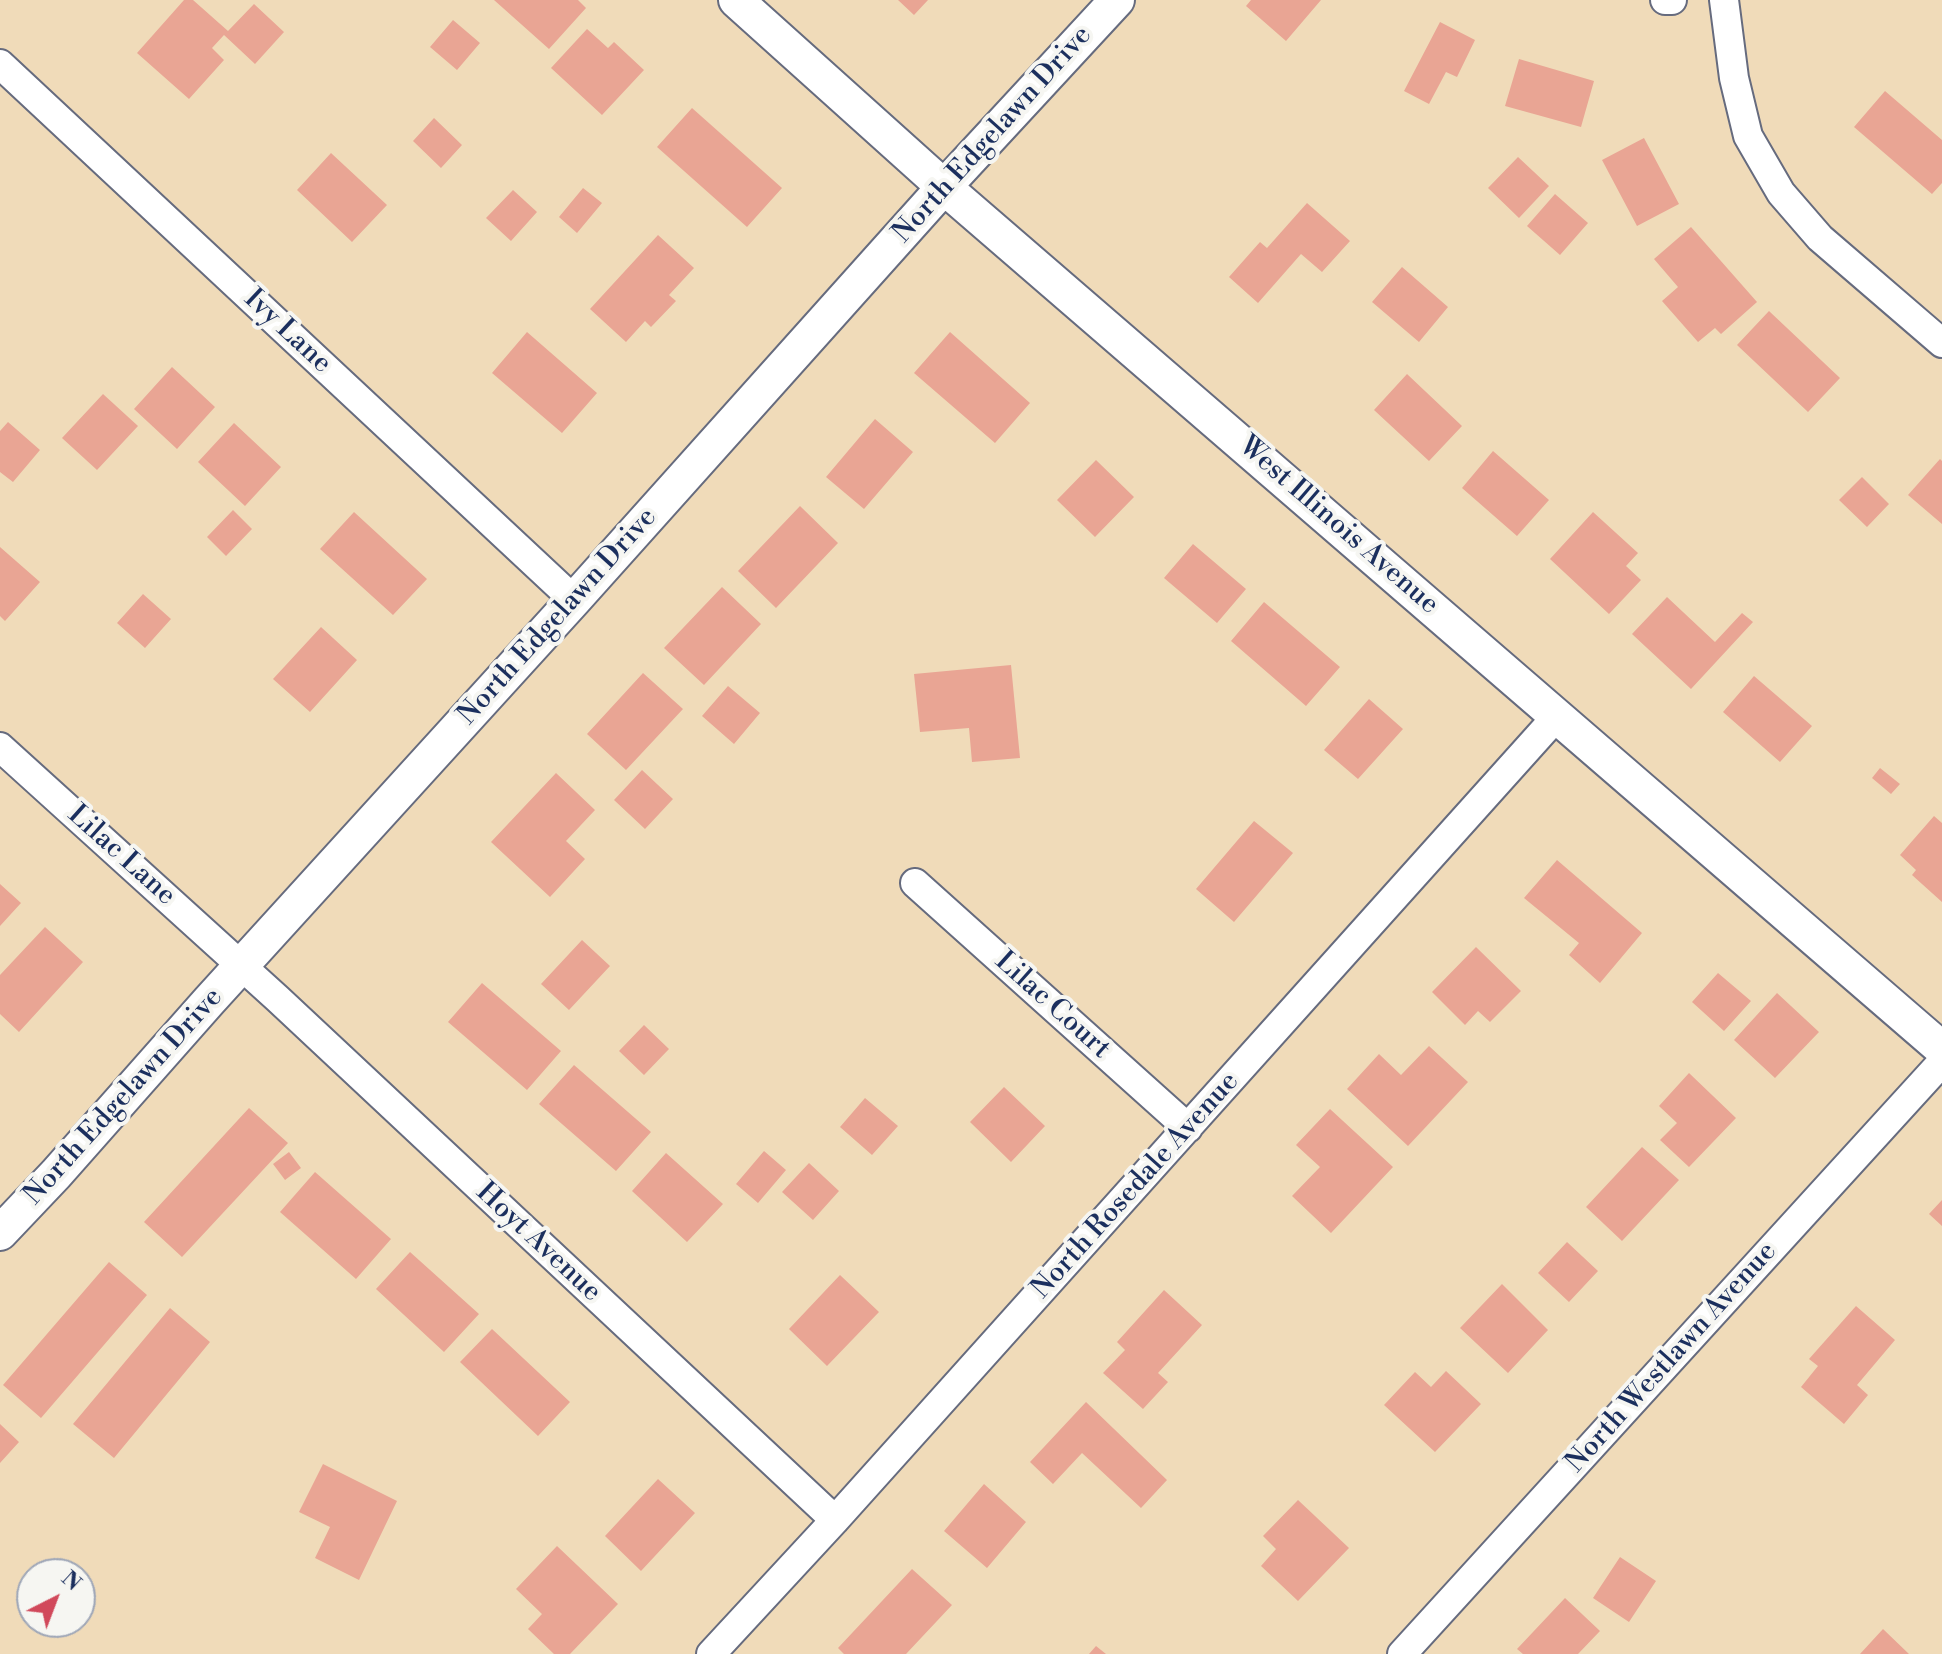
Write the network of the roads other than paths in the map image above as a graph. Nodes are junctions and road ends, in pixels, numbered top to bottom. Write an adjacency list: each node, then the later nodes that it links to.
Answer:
1 (736, 0): 7 (street, West Illinois Avenue)
2 (1117, 0): 7 (street, North Edgelawn Drive)
3 (1665, 0): 4 (street)
4 (1672, 0)
5 (1724, 0): 8 (street)
6 (0, 64): 9 (street, Ivy Lane)
7 (944, 187): 9 (street, North Edgelawn Drive); 10 (street, West Illinois Avenue)
8 (1942, 343)
9 (574, 600): 13 (street, North Edgelawn Drive)
10 (1557, 716): 14 (street, West Illinois Avenue); 16 (street, North Rosedale Avenue)
11 (0, 747): 13 (street, Lilac Lane)
12 (915, 883): 16 (street, Lilac Court)
13 (242, 965): 17 (street, North Edgelawn Drive); 18 (street, Hoyt Avenue)
14 (1942, 1049)
15 (1942, 1062): 20 (street, North Westlawn Avenue)
16 (1188, 1128): 18 (street, North Rosedale Avenue)
17 (0, 1233)
18 (835, 1520): 19 (street, North Rosedale Avenue)
19 (711, 1654)
20 (1402, 1654)

